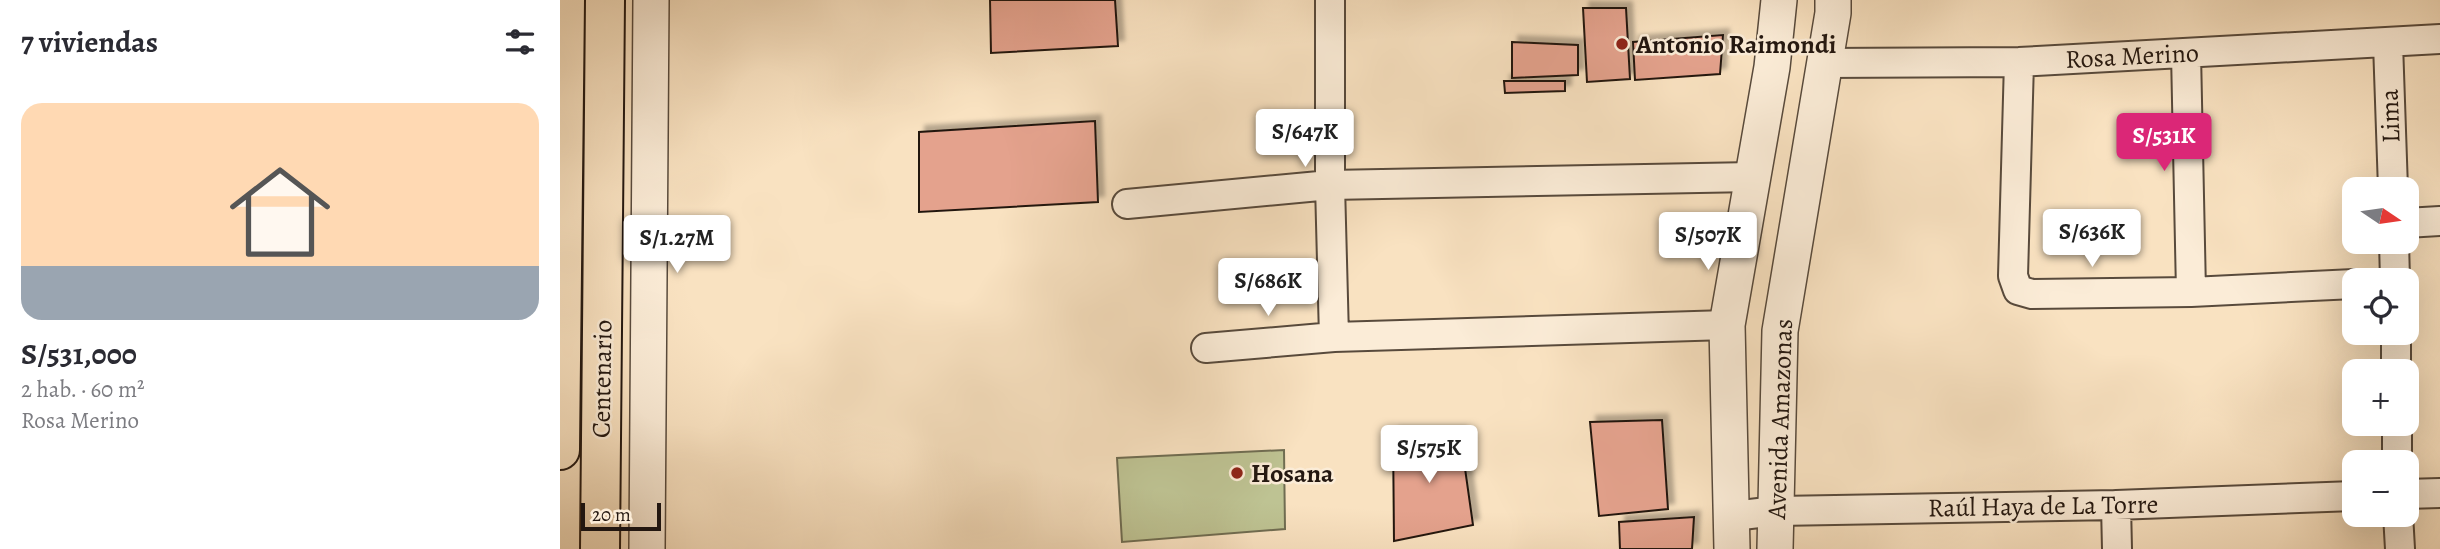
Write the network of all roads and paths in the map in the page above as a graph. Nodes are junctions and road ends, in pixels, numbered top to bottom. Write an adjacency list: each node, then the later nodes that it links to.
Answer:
1 (565, 0): 18 (highway, Centenario)
2 (605, 0): 32 (highway, Centenario)
3 (652, 0): 33 (street)
4 (1330, 0): 14 (street)
5 (1779, 0): 12 (street, Avenida Amazonas)
6 (1833, 0): 11 (street, Avenida Amazonas)
7 (2440, 39): 8 (street, Rosa Merino)
8 (2388, 43): 9 (street, Rosa Merino); 13 (street, Lima)
9 (2186, 53): 10 (street, Rosa Merino); 20 (street)
10 (2019, 62): 11 (street, Rosa Merino); 20 (street)
11 (1824, 63): 29 (street, Avenida Amazonas)
12 (1753, 177): 14 (street); 21 (street, Avenida Amazonas)
13 (2393, 177)
14 (1330, 185): 15 (street); 22 (street)
15 (1127, 204)
16 (2440, 220): 17 (street)
17 (2419, 222)
18 (561, 240): 24 (highway, Centenario)
19 (2342, 285): 20 (street)
20 (2190, 292)
21 (1727, 325): 22 (street); 31 (street, Avenida Amazonas)
22 (1334, 337): 23 (street)
23 (1206, 348)
24 (560, 450)
25 (2440, 493): 26 (street)
26 (2419, 494)
27 (2342, 496): 28 (street, Raúl Haya de La Torre)
28 (2116, 505): 29 (street, Raúl Haya de La Torre); 35 (street)
29 (1776, 511): 31 (street, Raúl Haya de La Torre); 34 (street, Avenida Amazonas)
30 (2399, 527): 36 (street)
31 (1733, 533)
32 (600, 549)
33 (646, 549)
34 (1775, 549)
35 (2118, 549)
36 (2400, 549)

